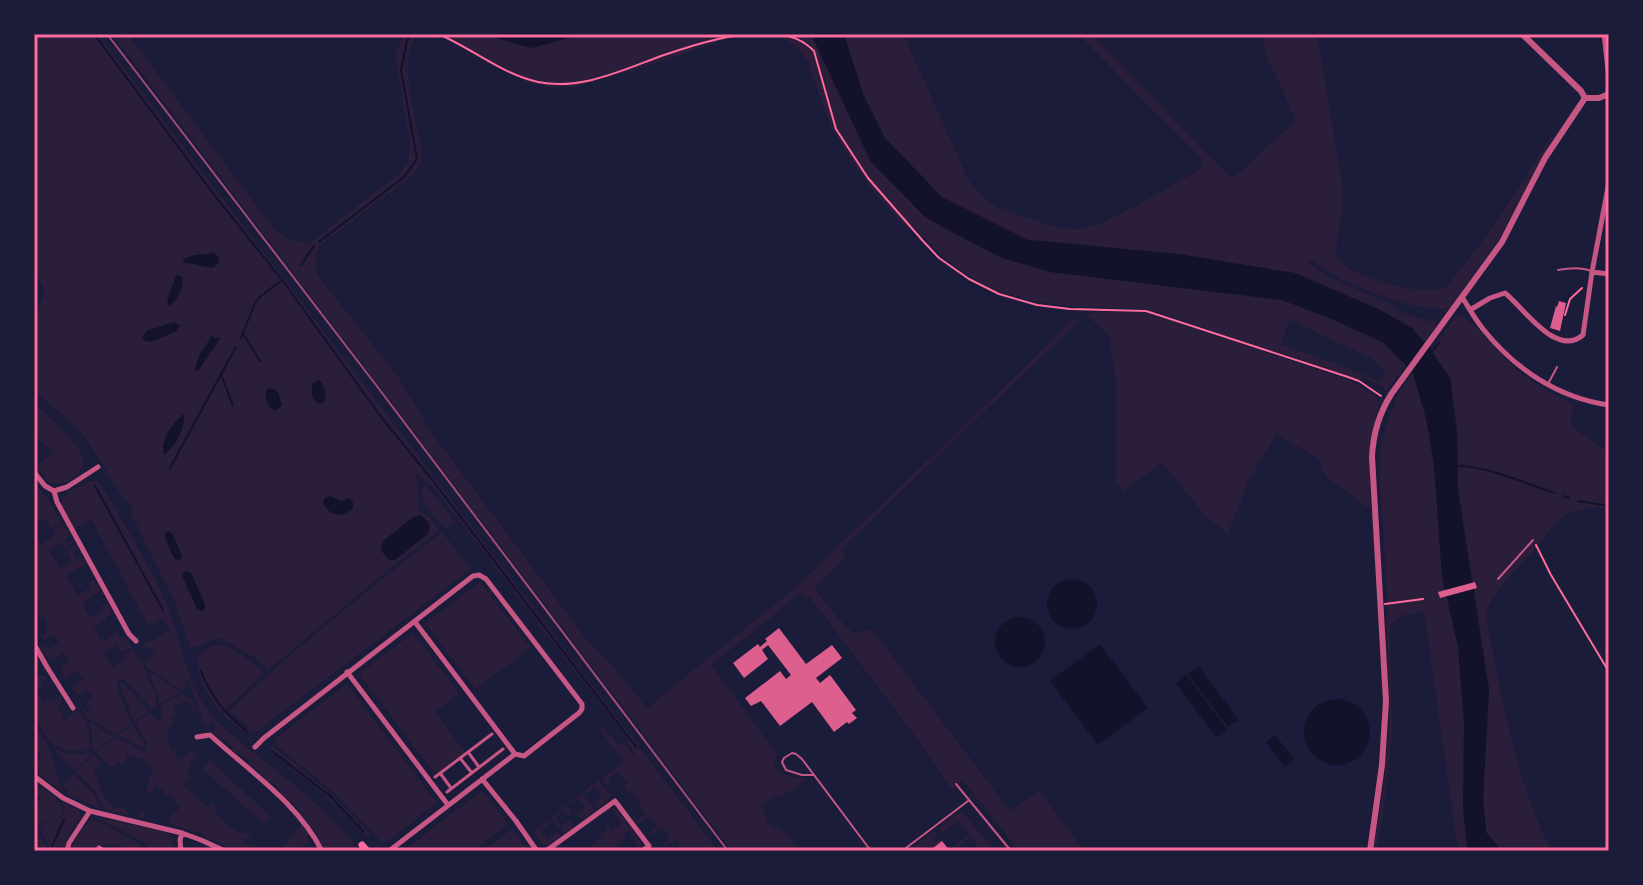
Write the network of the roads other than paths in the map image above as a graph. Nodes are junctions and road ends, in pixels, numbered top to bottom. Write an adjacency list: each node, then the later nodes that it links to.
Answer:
1 (1522, 34): 5 (street)
2 (1604, 34): 3 (street)
3 (1609, 79)
4 (1609, 94): 5 (street)
5 (1585, 98): 10 (street)
6 (1609, 182): 8 (street)
7 (1558, 270): 8 (lane)
8 (1592, 272): 9 (street); 11 (street)
9 (1609, 274)
10 (1462, 297): 11 (street); 57 (street)
11 (1470, 310): 13 (street)
12 (1557, 367): 13 (lane)
13 (1548, 385): 14 (street)
14 (1609, 405)
15 (98, 467): 17 (street)
16 (34, 472): 17 (street)
17 (54, 491): 21 (street)
18 (1533, 540): 19 (lane)
19 (1498, 579)
20 (415, 622): 23 (street); 30 (street); 30 (street)
21 (136, 641)
22 (34, 644): 24 (street)
23 (347, 672): 27 (street); 43 (street)
24 (73, 708)
25 (492, 734): 29 (street)
26 (197, 737): 49 (street)
27 (255, 747)
28 (503, 749): 32 (street)
29 (468, 752): 31 (street); 32 (street)
30 (515, 754): 38 (street)
31 (460, 758): 33 (street); 34 (street)
32 (479, 767): 34 (street)
33 (440, 773): 37 (street); 40 (street)
34 (471, 775): 40 (street)
35 (813, 775): 35 (lane); 54 (lane)
36 (34, 776): 44 (street)
37 (435, 777)
38 (482, 779): 43 (street); 51 (street)
39 (956, 784): 42 (lane)
40 (451, 788): 41 (street)
41 (447, 792)
42 (969, 800): 55 (lane); 56 (lane)
43 (448, 805): 50 (street)
44 (90, 811): 45 (street); 46 (street)
45 (182, 833): 47 (street); 48 (street)
46 (67, 851)
47 (181, 851)
48 (225, 851)
49 (322, 851)
50 (389, 851)
51 (537, 851)
52 (546, 851): 53 (street)
53 (642, 851)
54 (871, 851)
55 (902, 851)
56 (1011, 851)
57 (1370, 851)

